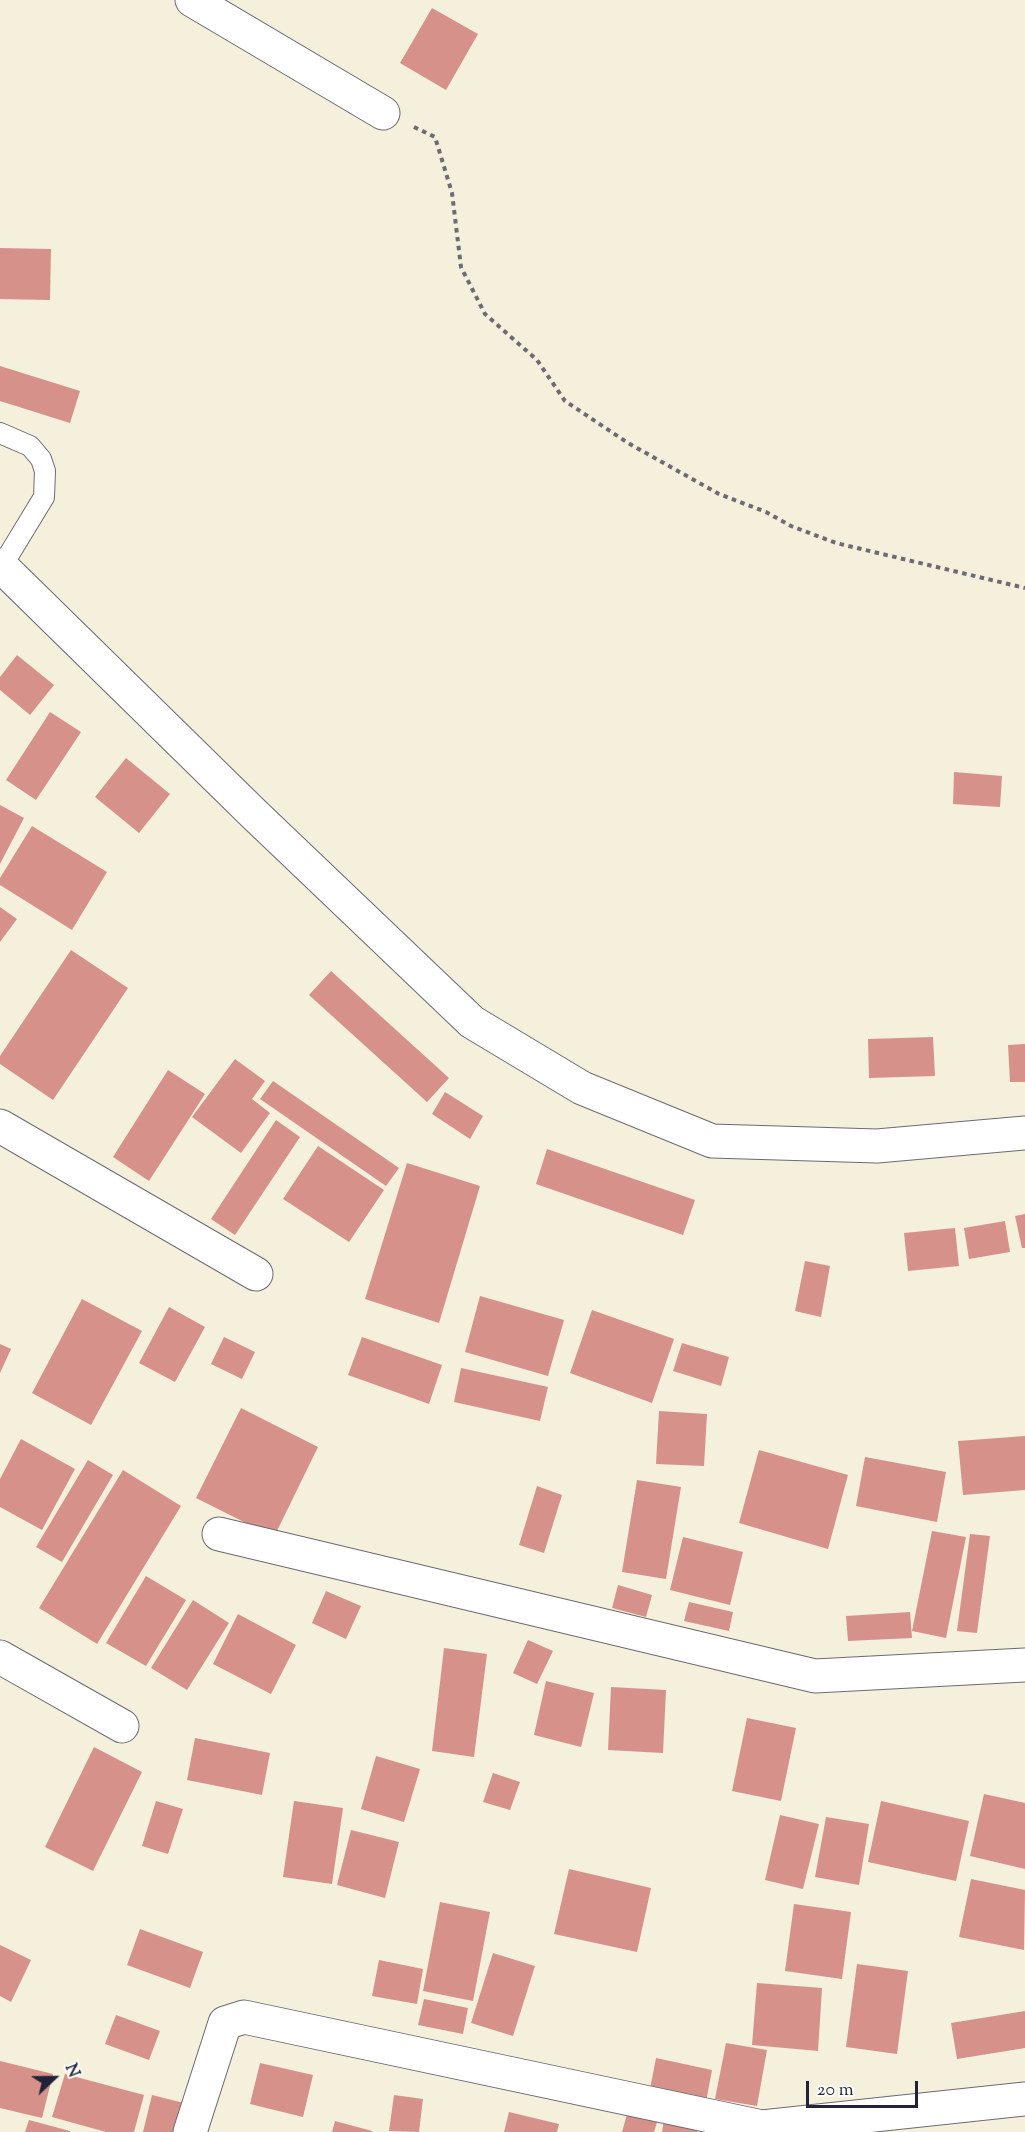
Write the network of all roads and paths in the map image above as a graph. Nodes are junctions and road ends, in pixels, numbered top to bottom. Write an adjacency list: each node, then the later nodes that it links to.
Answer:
1 (192, 0): 2 (street)
2 (383, 113): 5 (path)
3 (0, 433): 4 (lane)
4 (1, 565): 7 (street)
5 (1025, 588)
6 (0, 1126): 8 (street)
7 (1025, 1133)
8 (256, 1274)
9 (219, 1533): 11 (street)
10 (0, 1657): 12 (street)
11 (1025, 1665)
12 (122, 1726)
13 (1025, 2099): 14 (street)
14 (190, 2132)

